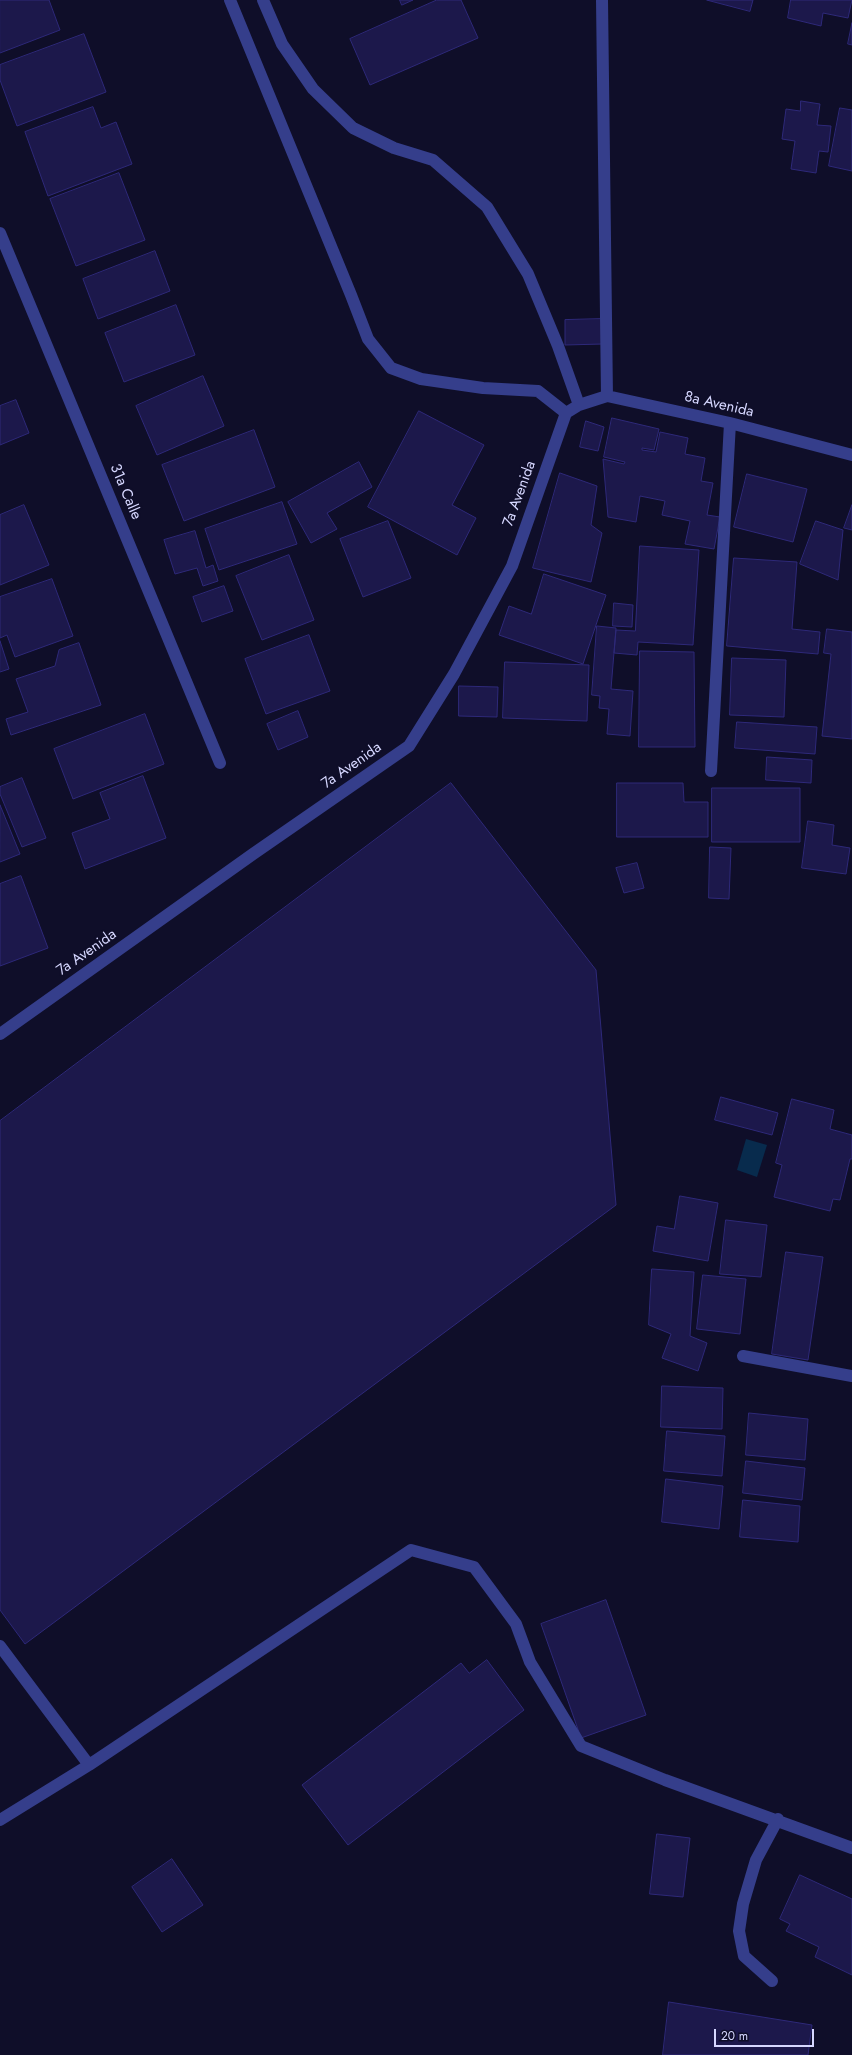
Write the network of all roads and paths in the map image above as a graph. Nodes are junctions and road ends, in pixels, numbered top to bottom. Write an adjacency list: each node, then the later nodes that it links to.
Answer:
1 (230, 0): 7 (street)
2 (263, 0): 6 (street)
3 (602, 0): 5 (street)
4 (0, 234): 10 (street, 31a Calle)
5 (607, 396): 6 (street); 8 (street, 8a Avenida)
6 (579, 405): 7 (street)
7 (566, 413): 12 (street, 7a Avenida)
8 (730, 423): 9 (street, 8a Avenida); 11 (street)
9 (852, 455)
10 (220, 763)
11 (711, 771)
12 (0, 1034)
13 (742, 1356): 14 (street)
14 (852, 1376)
15 (0, 1646): 16 (street)
16 (88, 1765): 17 (street); 18 (street)
17 (778, 1819): 19 (street); 20 (street)
18 (0, 1820)
19 (852, 1848)
20 (772, 1981)

